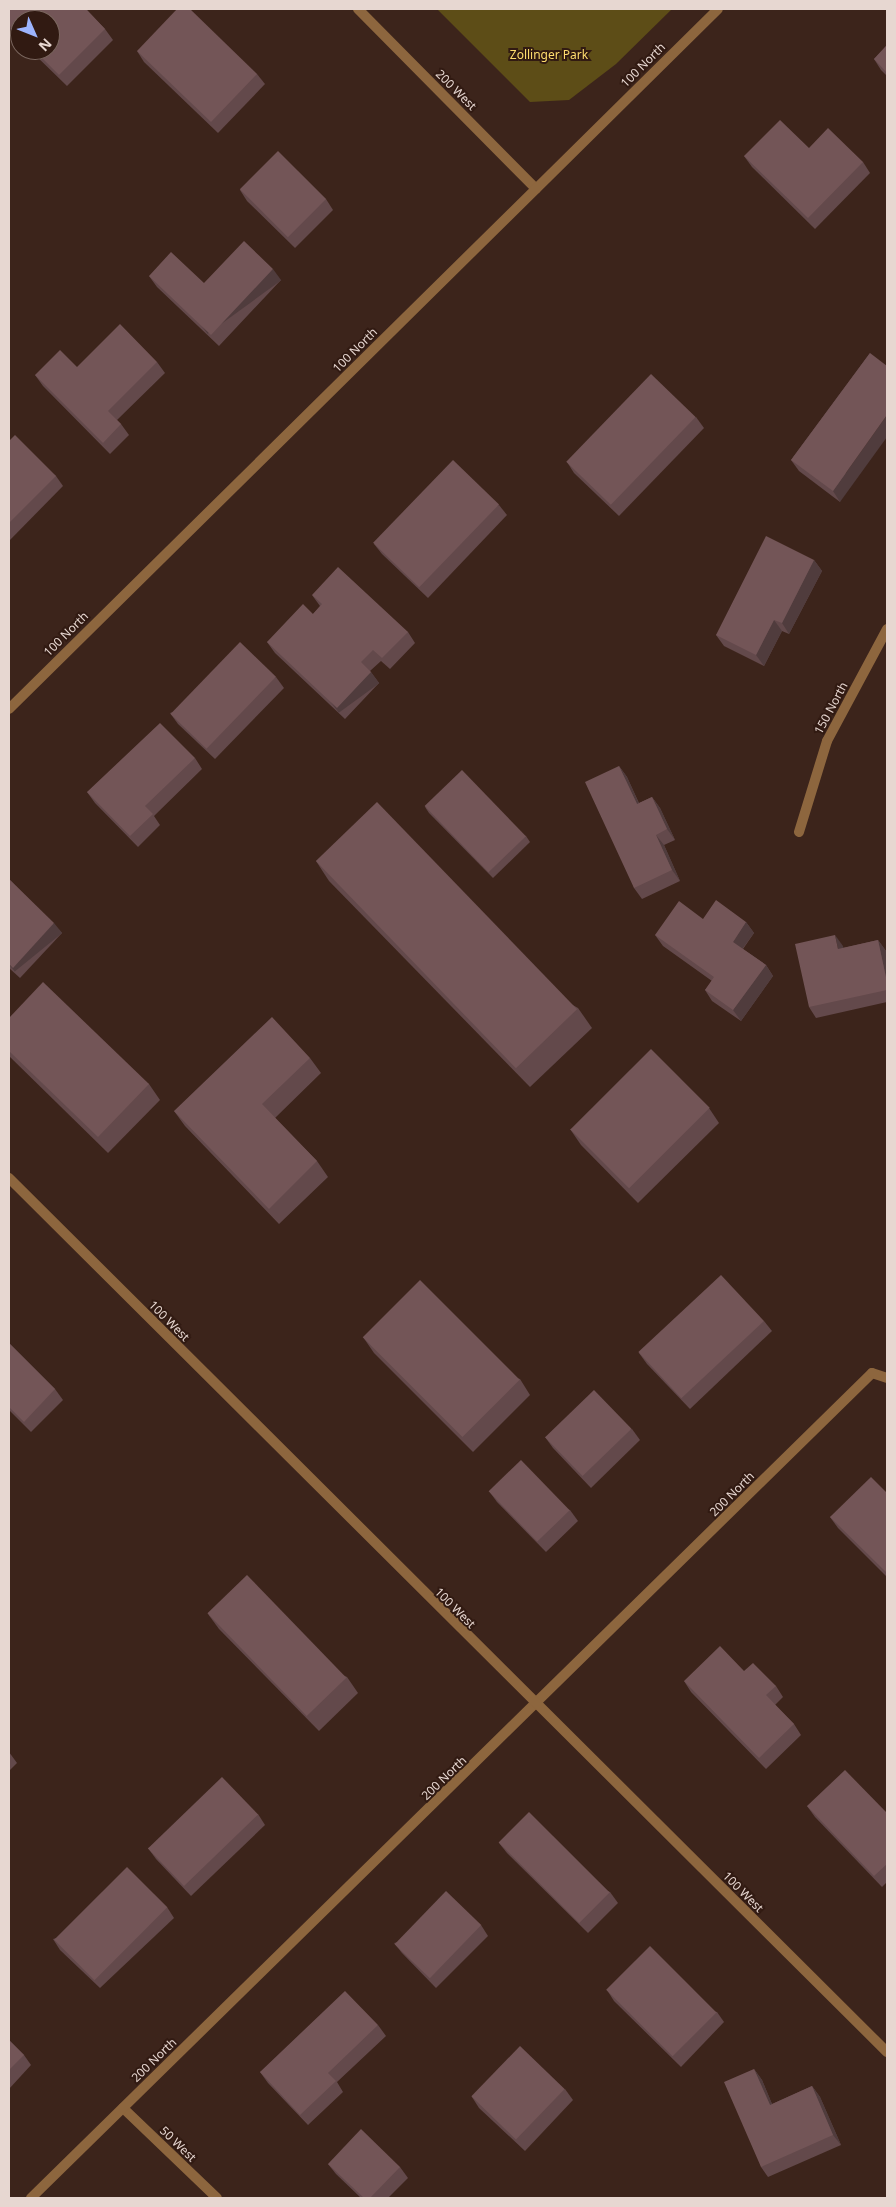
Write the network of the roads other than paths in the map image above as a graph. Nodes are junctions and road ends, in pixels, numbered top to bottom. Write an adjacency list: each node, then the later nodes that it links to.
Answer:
1 (358, 9): 3 (street, 200 West)
2 (718, 9): 3 (street, 100 North)
3 (536, 188): 5 (street, 100 North)
4 (887, 629): 6 (street, 150 North)
5 (9, 708)
6 (799, 832)
7 (9, 1178): 9 (street, 100 West)
8 (887, 1378): 9 (street, 200 North)
9 (536, 1706): 10 (street, 100 West); 11 (street, 200 North)
10 (887, 2052)
11 (123, 2108): 12 (street, 200 North); 13 (street, 50 West)
12 (31, 2198)
13 (217, 2198)

